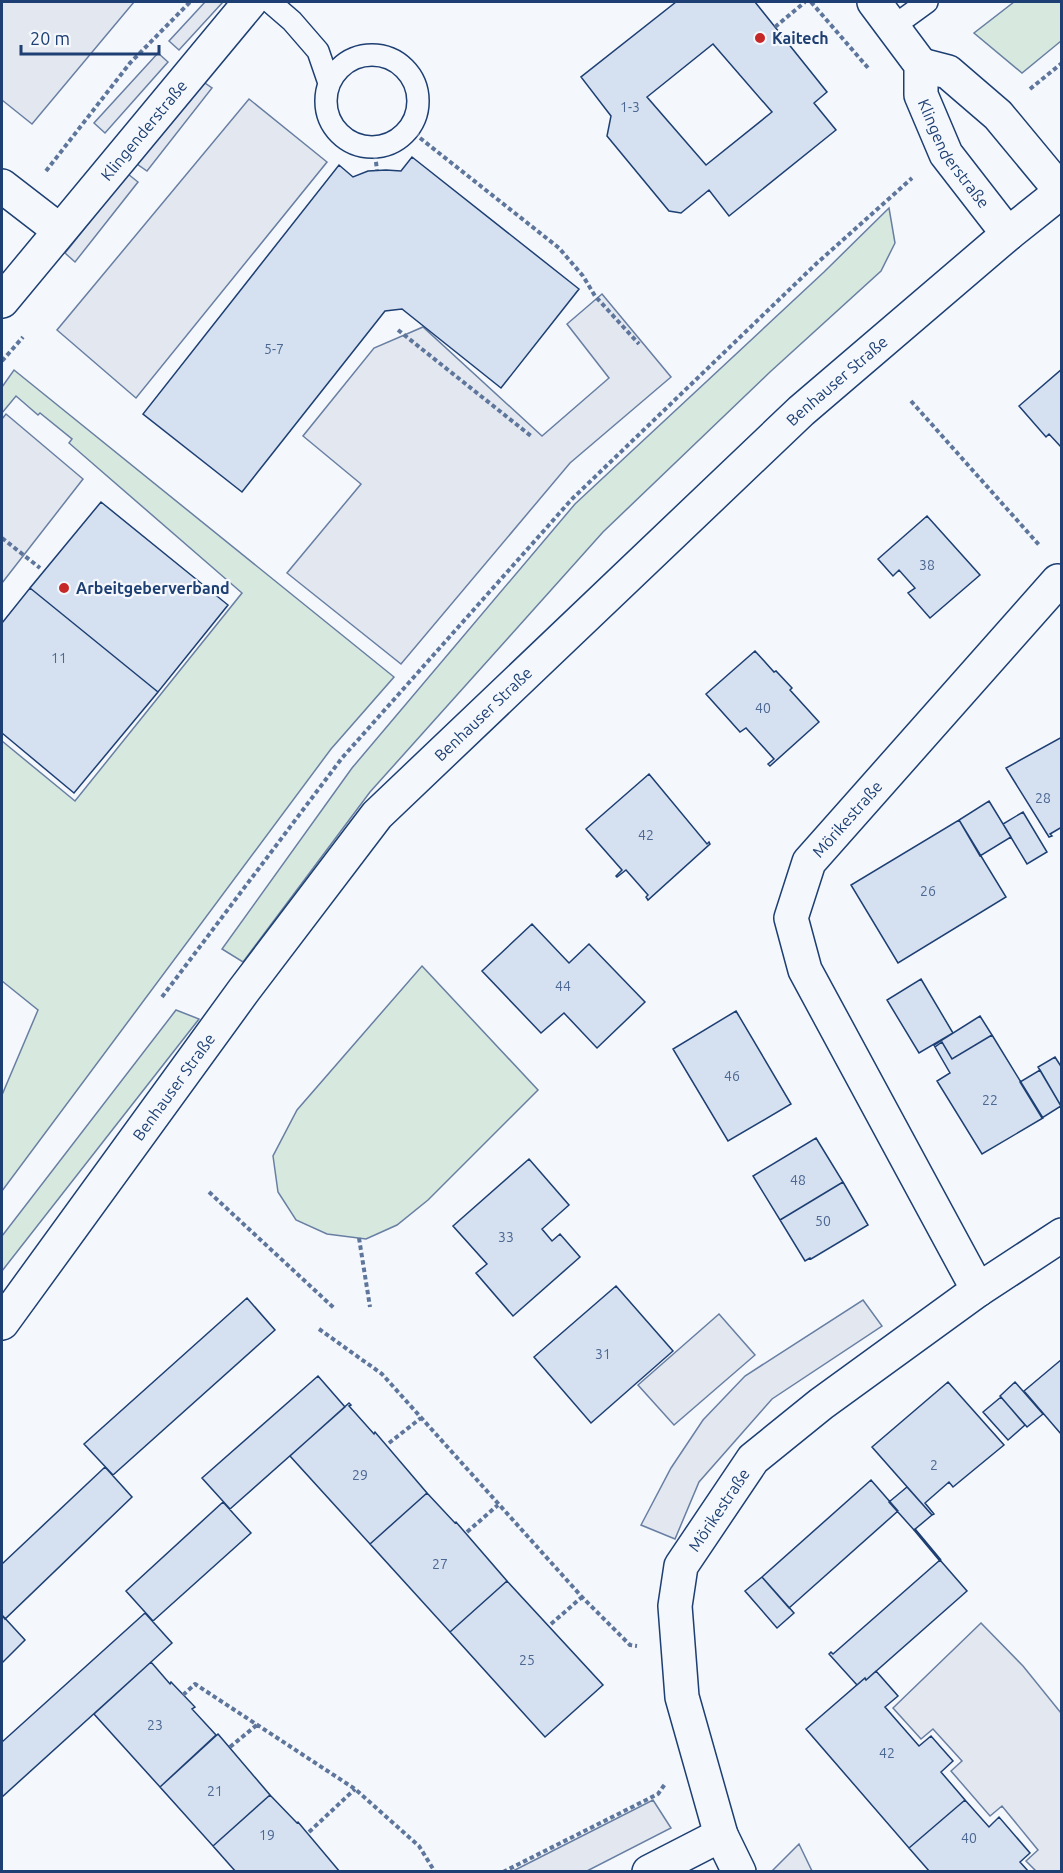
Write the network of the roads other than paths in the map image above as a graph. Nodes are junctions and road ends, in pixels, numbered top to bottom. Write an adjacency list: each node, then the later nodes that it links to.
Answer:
1 (250, 2): 9 (street, Klingenderstraße)
2 (270, 2): 6 (lane)
3 (927, 2): 4 (lane)
4 (884, 14): 5 (street)
5 (921, 65): 7 (street, Klingenderstraße); 10 (street, Klingenderstraße)
6 (329, 83): 6 (lane)
7 (1061, 191): 10 (street, Benhauser Straße)
8 (12, 194): 9 (street)
9 (58, 230): 11 (street, Klingenderstraße)
10 (1008, 234): 15 (street, Benhauser Straße)
11 (2, 301)
12 (1058, 581): 14 (street, Mörikestraße)
13 (1062, 1235): 14 (street, Mörikestraße)
14 (978, 1290): 16 (street, Mörikestraße)
15 (2, 1323)
16 (722, 1835): 17 (street); 18 (street, Mörikestraße)
17 (649, 1872)
18 (739, 1872)

